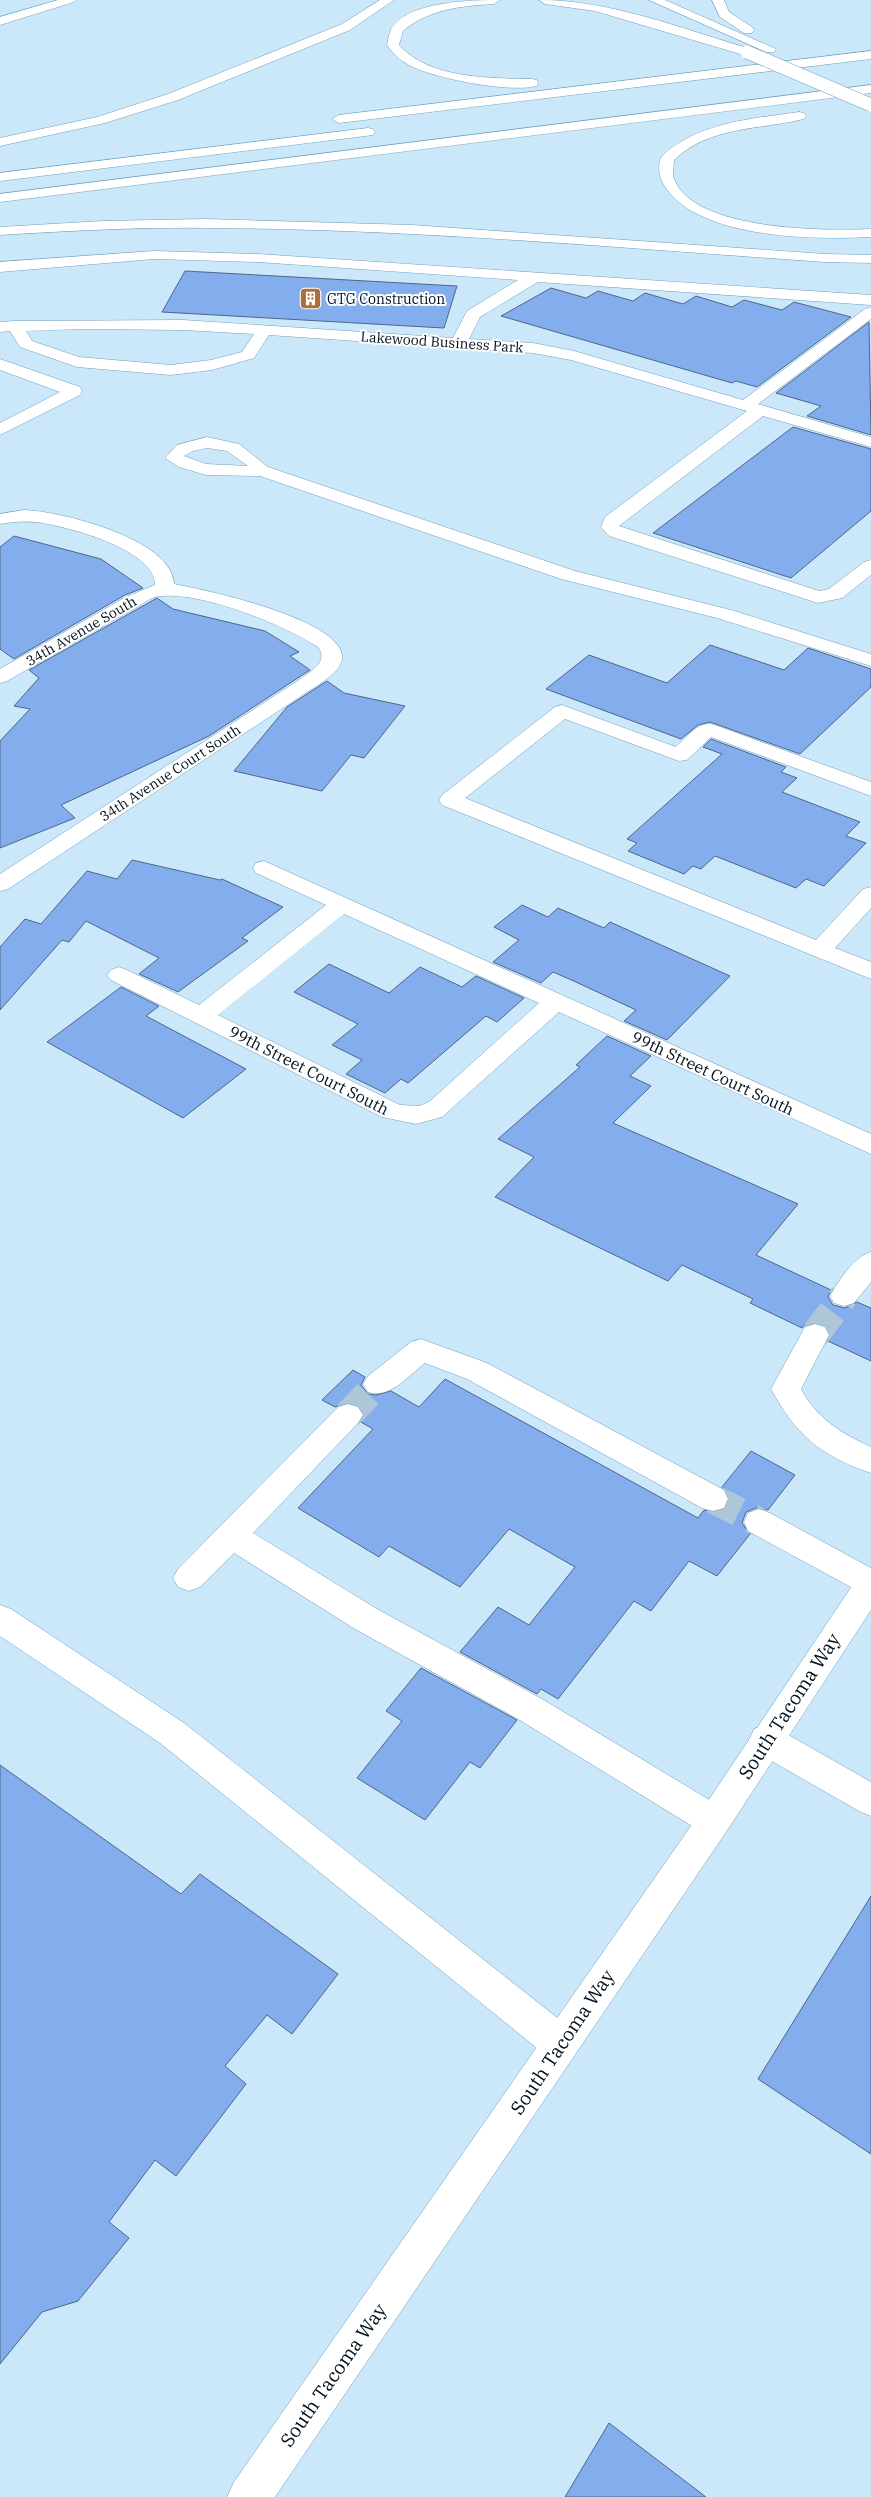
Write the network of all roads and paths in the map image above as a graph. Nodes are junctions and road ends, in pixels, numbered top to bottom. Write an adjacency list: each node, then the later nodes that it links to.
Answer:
1 (70, 0): 7 (main road)
2 (388, 0): 20 (main road)
3 (494, 0): 11 (main road)
4 (545, 0): 9 (main road)
5 (718, 0): 8 (main road)
6 (651, 4): 8 (main road); 9 (main road)
7 (0, 21)
8 (770, 49): 14 (main road)
9 (747, 52): 15 (main road, bridge)
10 (871, 54): 11 (main road)
11 (704, 75): 18 (main road)
12 (832, 75): 13 (main road)
13 (783, 81)
14 (871, 90): 22 (main road)
15 (871, 106): 16 (main road)
16 (851, 109)
17 (812, 114): 25 (main road)
18 (330, 120)
19 (386, 130): 21 (main road)
20 (0, 142)
21 (0, 177)
22 (0, 198)
23 (0, 231): 24 (main road)
24 (449, 233): 26 (main road); 28 (main road)
25 (871, 233)
26 (871, 259)
27 (0, 267): 29 (main road)
28 (811, 272)
29 (534, 277): 30 (main road); 34 (main road)
30 (871, 300)
31 (871, 312): 36 (main road)
32 (7, 327): 33 (main road, Lakewood Business Park); 33 (main road)
33 (266, 330): 34 (main road, Lakewood Business Park)
34 (459, 342): 36 (main road, Lakewood Business Park)
35 (0, 364): 37 (main road)
36 (752, 408): 38 (main road, Lakewood Business Park); 41 (main road)
37 (0, 430)
38 (871, 442)
39 (262, 471): 43 (main road)
40 (4, 518): 42 (main road)
41 (871, 566)
42 (164, 590): 44 (main road, 34th Avenue South); 47 (main road, 34th Avenue Court South)
43 (871, 660)
44 (0, 677)
45 (871, 789): 50 (main road)
46 (264, 868): 49 (main road, 99th Street Court South)
47 (0, 884)
48 (871, 894): 50 (main road)
49 (342, 904): 53 (main road, 99th Street Court South); 54 (main road)
50 (820, 950): 51 (main road)
51 (871, 971)
52 (119, 974): 54 (main road, 99th Street Court South)
53 (556, 1001): 54 (main road, 99th Street Court South); 55 (main road, 99th Street Court South)
54 (202, 1016)
55 (871, 1146)
56 (871, 1262): 57 (main road)
57 (844, 1296)
58 (815, 1335): 61 (main road)
59 (378, 1384): 62 (main road)
60 (348, 1415): 64 (main road)
61 (871, 1460)
62 (713, 1498)
63 (759, 1522): 66 (main road)
64 (231, 1535): 65 (main road); 70 (main road)
65 (189, 1578)
66 (871, 1583): 68 (main road, South Tacoma Way)
67 (0, 1619): 71 (main road)
68 (766, 1740): 69 (main road); 70 (main road, South Tacoma Way)
69 (871, 1800)
70 (714, 1821): 71 (main road, South Tacoma Way)
71 (560, 2044): 72 (main road, South Tacoma Way)
72 (249, 2497)

